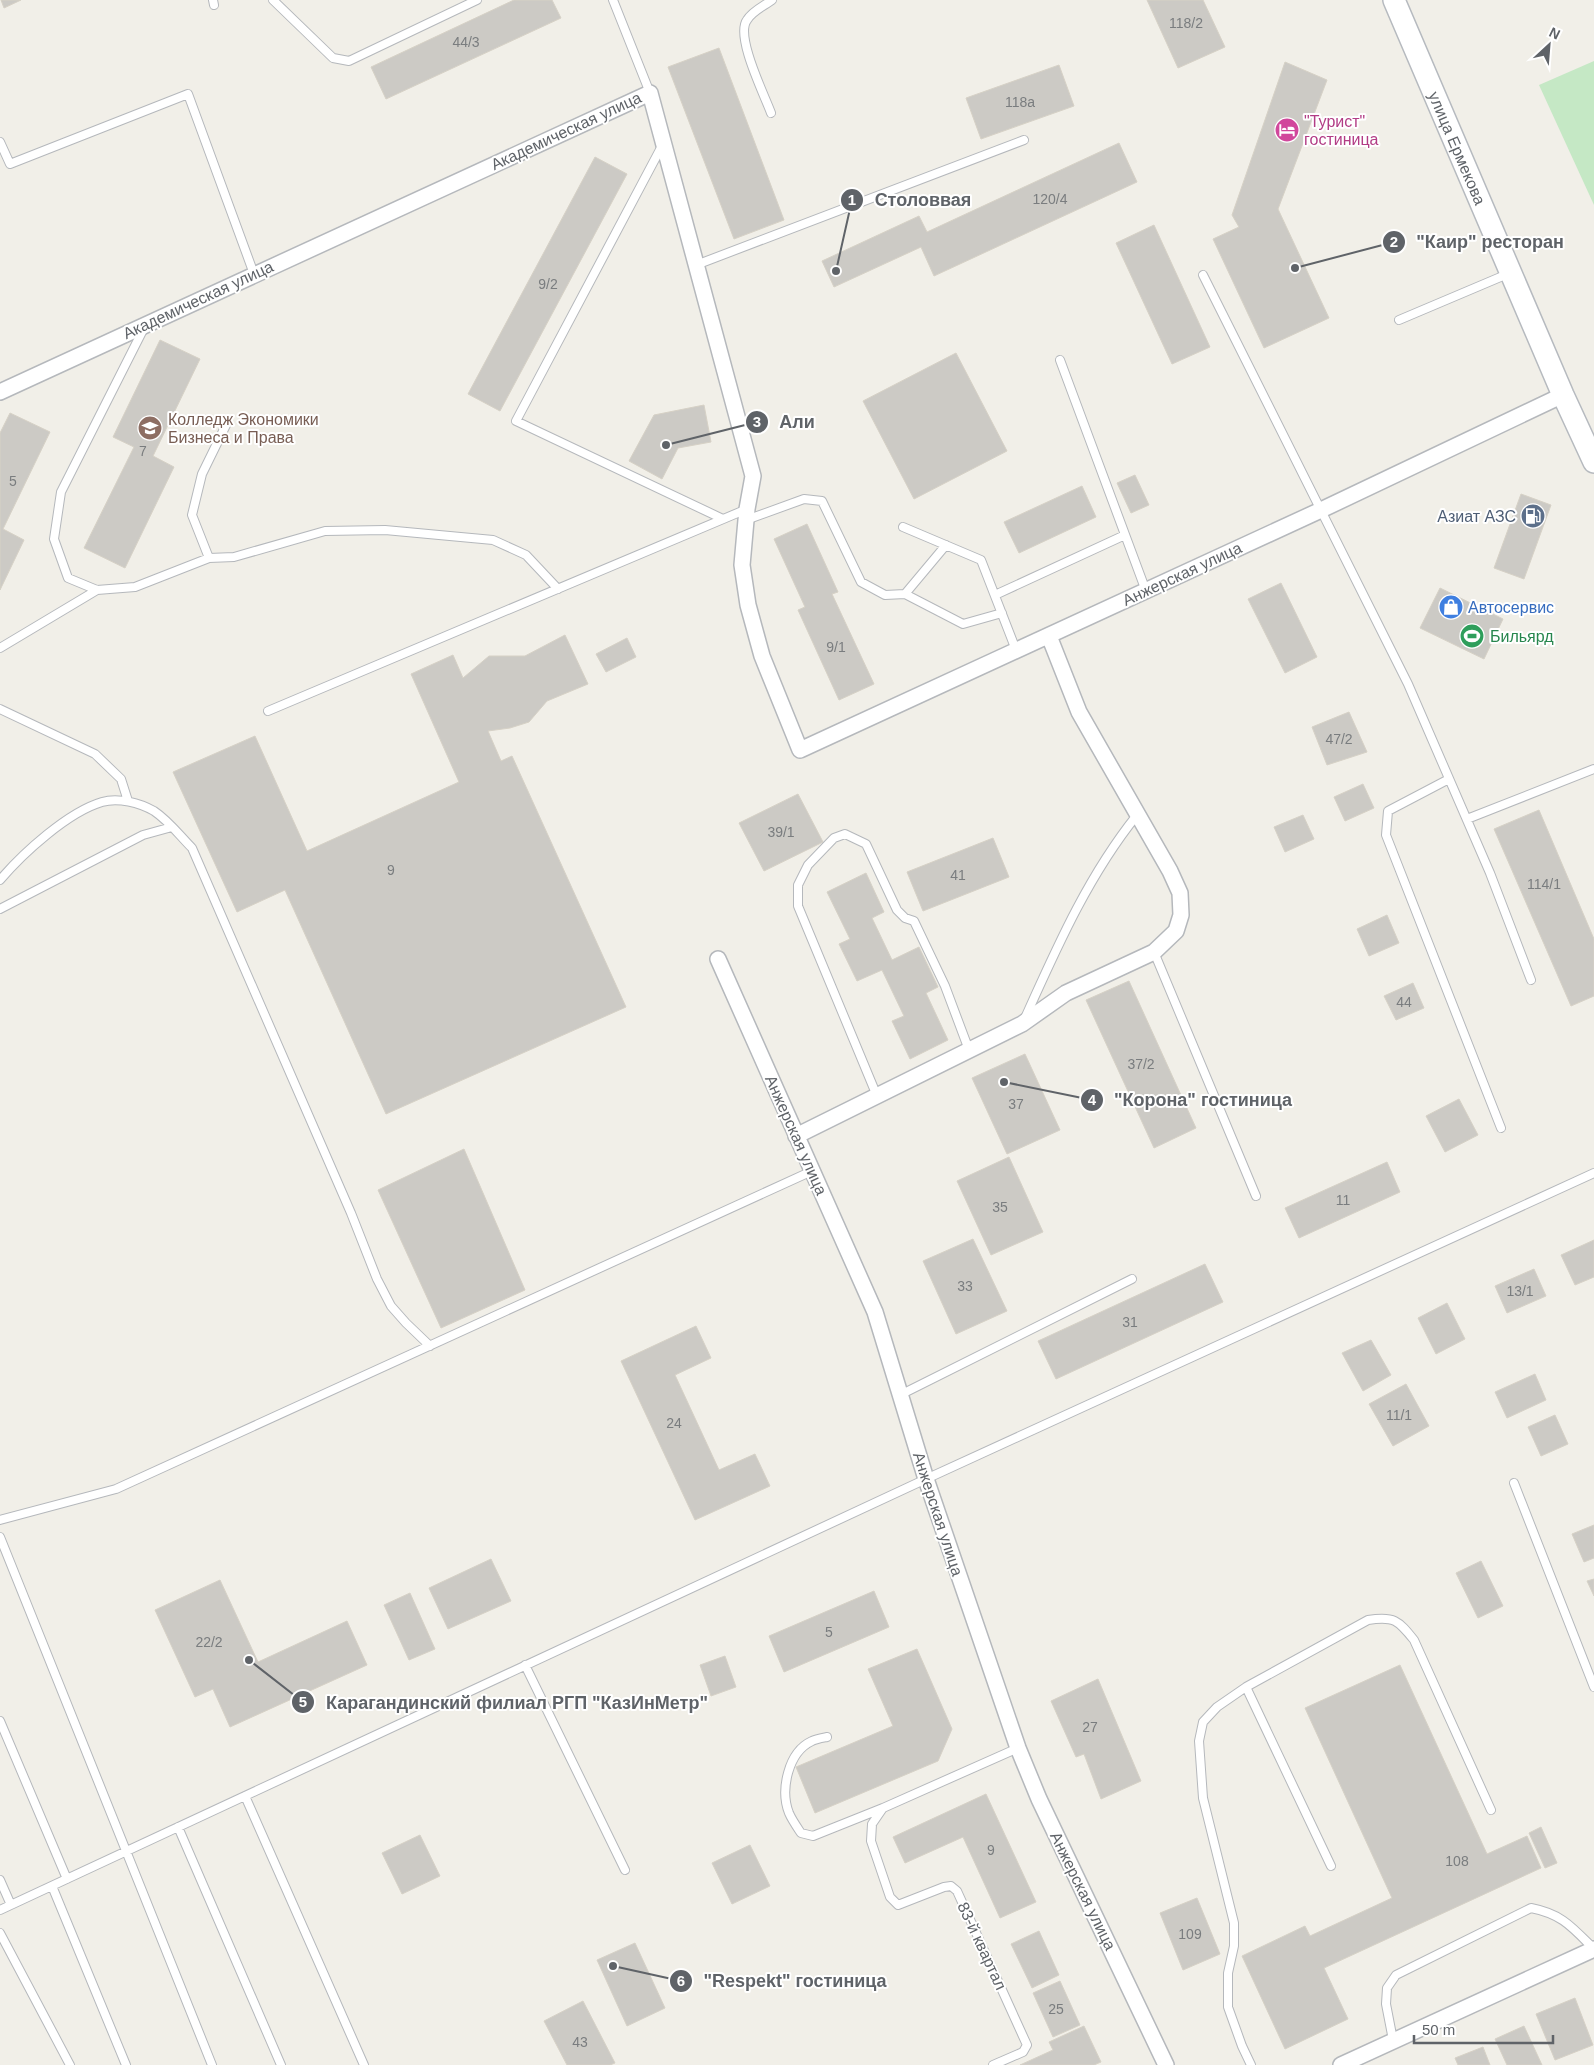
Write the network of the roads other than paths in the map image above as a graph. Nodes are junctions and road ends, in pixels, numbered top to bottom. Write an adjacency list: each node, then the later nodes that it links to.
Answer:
1 (273, 0): 2 (lane)
2 (476, 0)
3 (613, 0): 6 (lane)
4 (772, 0): 7 (lane)
5 (1394, 0): 12 (main road, улица Ермекова)
6 (650, 93): 10 (street, Академическая улица); 13 (street, Академическая улица)
7 (771, 113)
8 (1024, 140): 11 (lane)
9 (0, 142): 13 (lane)
10 (664, 143): 11 (street, Академическая улица); 24 (lane)
11 (696, 265): 23 (street, Академическая улица)
12 (1511, 273): 15 (lane); 19 (main road, улица Ермекова)
13 (254, 274): 16 (street, Академическая улица)
14 (1203, 274): 22 (lane)
15 (1399, 320)
16 (147, 323): 18 (street, Академическая улица); 30 (lane)
17 (1060, 360): 26 (lane)
18 (0, 392)
19 (1563, 396): 21 (main road, улица Ермекова); 22 (street, Анжерская улица)
20 (227, 423): 28 (lane)
21 (1594, 462)
22 (1321, 510): 31 (street, Анжерская улица); 42 (lane)
23 (747, 515): 24 (lane); 32 (lane); 40 (street, Академическая улица)
24 (723, 519): 29 (lane)
25 (903, 527): 27 (lane)
26 (1125, 534): 31 (lane); 33 (lane)
27 (946, 545): 32 (lane); 33 (lane)
28 (208, 558): 29 (lane); 30 (lane)
29 (558, 589): 39 (lane)
30 (97, 590): 36 (lane)
31 (1146, 591): 35 (street, Анжерская улица)
32 (905, 594): 34 (lane)
33 (995, 595): 34 (lane)
34 (1002, 613): 37 (lane)
35 (1049, 636): 37 (street, Анжерская улица); 44 (street)
36 (0, 648)
37 (1016, 650): 40 (street, Анжерская улица)
38 (0, 709): 43 (lane)
39 (268, 710)
40 (800, 750)
41 (1594, 769): 45 (lane)
42 (1449, 779): 45 (lane); 55 (lane)
43 (128, 801): 46 (lane); 47 (lane)
44 (1137, 815): 49 (street); 52 (lane)
45 (1467, 819): 51 (lane)
46 (172, 827): 48 (lane); 61 (lane)
47 (0, 880)
48 (0, 908)
49 (1154, 952): 52 (street); 59 (lane)
50 (718, 959): 56 (street, Анжерская улица)
51 (1531, 980)
52 (1022, 1024): 53 (street)
53 (969, 1050): 54 (street); 54 (lane)
54 (877, 1096): 56 (street)
55 (1501, 1128)
56 (796, 1136): 57 (street, Анжерская улица)
57 (812, 1171): 61 (lane); 62 (street, Анжерская улица)
58 (1594, 1173): 63 (lane)
59 (1256, 1196)
60 (1132, 1279): 62 (lane)
61 (430, 1346): 65 (lane)
62 (900, 1395): 63 (street, Анжерская улица)
63 (926, 1479): 67 (lane); 72 (street, Анжерская улица)
64 (1514, 1483): 69 (lane)
65 (0, 1520)
66 (0, 1537): 77 (lane)
67 (525, 1665): 73 (lane); 79 (lane)
68 (1246, 1687): 75 (lane); 78 (lane); 97 (lane)
69 (1594, 1687)
70 (0, 1721): 80 (lane)
71 (827, 1737): 74 (lane)
72 (1018, 1748): 74 (lane); 96 (street, Анжерская улица)
73 (245, 1796): 76 (lane); 94 (lane)
74 (883, 1808): 89 (lane, 83-й квартал)
75 (1491, 1810)
76 (178, 1827): 77 (lane); 93 (lane)
77 (126, 1851): 80 (lane); 92 (lane)
78 (1331, 1866)
79 (625, 1870)
80 (67, 1879): 82 (lane)
81 (0, 1880): 83 (lane)
82 (52, 1886): 83 (lane); 91 (lane)
83 (10, 1905): 84 (lane)
84 (0, 1910)
85 (0, 1933): 90 (lane)
86 (1594, 1949): 87 (street); 87 (lane)
87 (1393, 2040): 88 (street)
88 (1366, 2059): 98 (street)
89 (1004, 2063): 95 (lane, 83-й квартал)
90 (70, 2065)
91 (126, 2065)
92 (212, 2065)
93 (281, 2065)
94 (364, 2065)
95 (994, 2065)
96 (1166, 2065)
97 (1252, 2065)
98 (1341, 2065)

